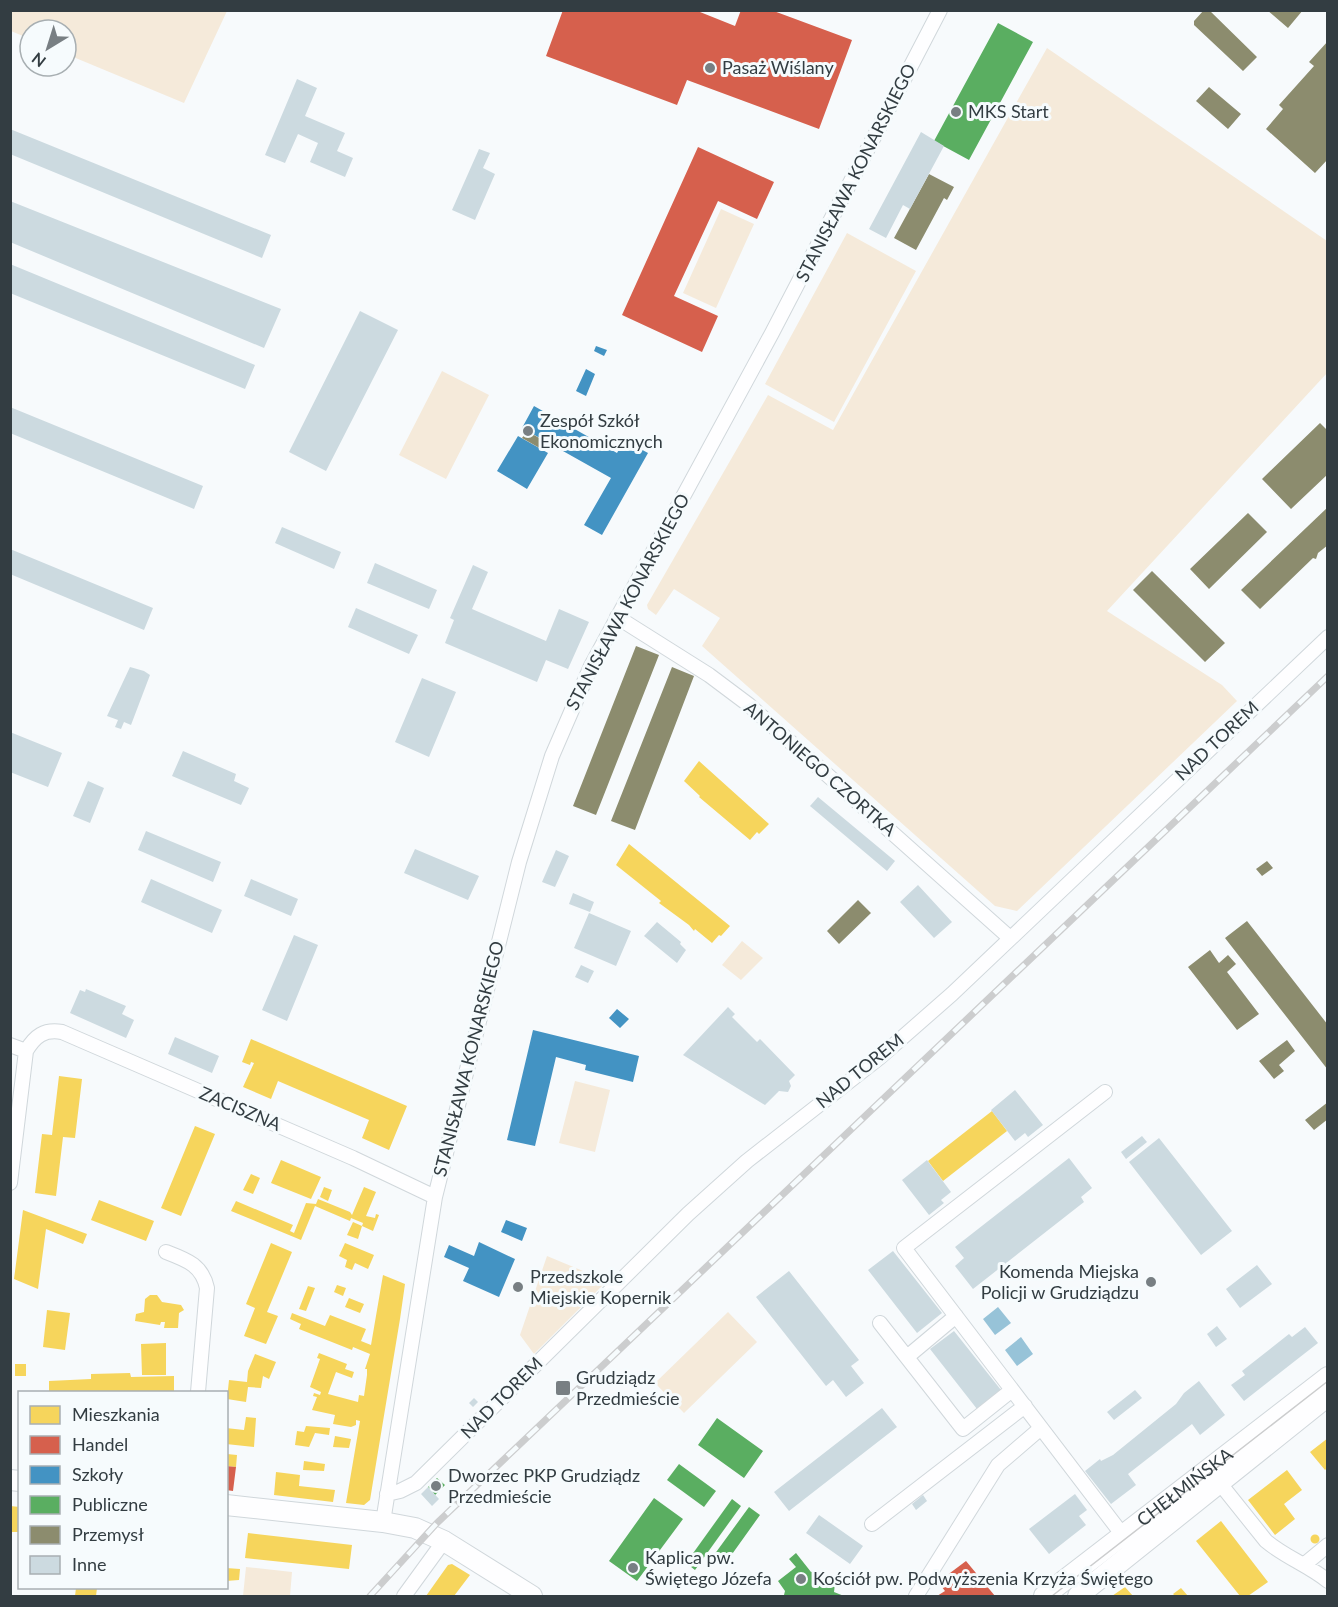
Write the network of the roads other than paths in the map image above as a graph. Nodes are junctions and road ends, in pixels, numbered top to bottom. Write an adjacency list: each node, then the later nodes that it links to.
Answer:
1 (940, 10): 2 (street, STANISŁAWA KONARSKIEGO)
2 (617, 617): 4 (street, ANTONIEGO CZORTKA); 9 (street, STANISŁAWA KONARSKIEGO)
3 (1328, 637): 4 (street, NAD TOREM)
4 (1010, 938): 21 (street, NAD TOREM)
5 (10, 1045): 6 (street)
6 (26, 1051): 8 (street); 9 (street, ZACISZNA)
7 (1105, 1092): 11 (street)
8 (10, 1184)
9 (435, 1197): 21 (street, STANISŁAWA KONARSKIEGO)
10 (166, 1252): 16 (street)
11 (956, 1316): 13 (street); 15 (street)
12 (880, 1323): 13 (street)
13 (907, 1357): 15 (street)
14 (1328, 1377): 20 (main road, CHEŁMIŃSKA)
15 (1012, 1390): 18 (street)
16 (198, 1391)
17 (1328, 1396): 20 (main road, CHEŁMIŃSKA)
18 (1025, 1406): 19 (street); 24 (street)
19 (1041, 1428): 25 (street); 33 (street)
20 (1214, 1476): 25 (main road, CHEŁMIŃSKA); 28 (main road, CHEŁMIŃSKA); 29 (street)
21 (387, 1494): 23 (street, STANISŁAWA KONARSKIEGO)
22 (228, 1504): 23 (main road)
23 (382, 1522): 26 (main road)
24 (872, 1524)
25 (1123, 1535): 28 (street); 34 (main road, CHEŁMIŃSKA)
26 (436, 1537): 31 (street); 32 (main road)
27 (1328, 1545): 29 (street)
28 (1135, 1551): 35 (main road, CHEŁMIŃSKA)
29 (1305, 1564): 30 (street)
30 (1328, 1581)
31 (404, 1596)
32 (532, 1596)
33 (916, 1596)
34 (1044, 1596)
35 (1078, 1596)

